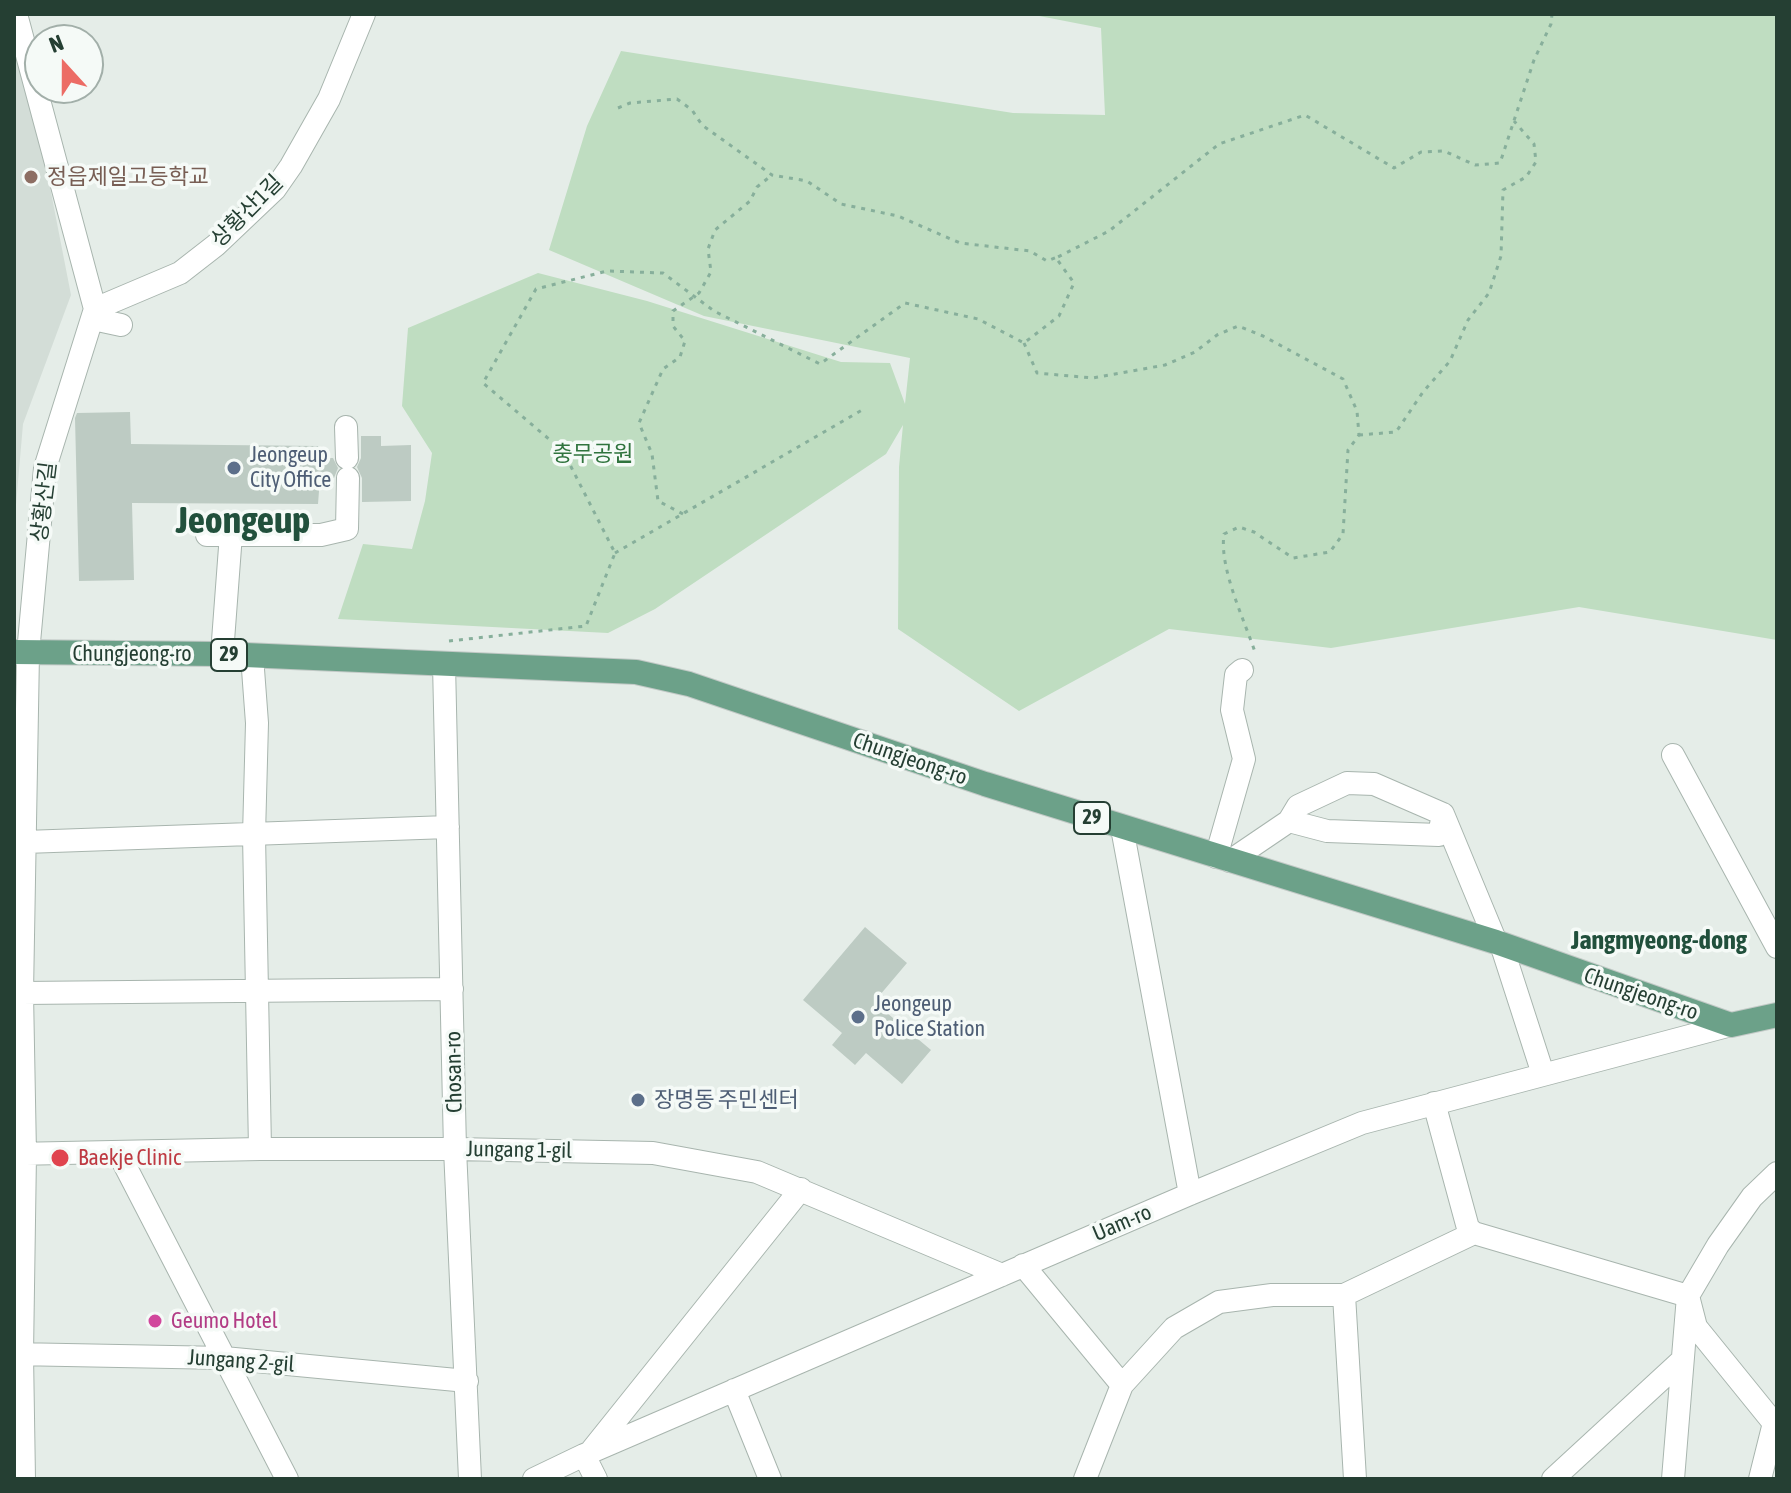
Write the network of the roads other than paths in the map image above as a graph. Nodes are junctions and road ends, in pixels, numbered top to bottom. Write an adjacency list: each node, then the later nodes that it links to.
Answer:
1 (16, 14): 3 (street)
2 (364, 14): 3 (street, 상황산1길)
3 (94, 314): 4 (street); 8 (street, 상황산길)
4 (121, 325)
5 (346, 427): 6 (street)
6 (231, 534): 7 (street); 9 (street)
7 (207, 535)
8 (21, 652): 9 (main road, Chungjeong-ro / 29); 19 (street, 상황산길)
9 (222, 654): 10 (main road, Chungjeong-ro / 29)
10 (252, 656): 11 (main road, Chungjeong-ro / 29); 18 (street)
11 (444, 664): 16 (street, Chosan-ro); 17 (main road, Chungjeong-ro / 29)
12 (1242, 670): 20 (street)
13 (1673, 755): 22 (street)
14 (1443, 814): 15 (street); 15 (street); 21 (street)
15 (1289, 821): 20 (street)
16 (448, 827): 18 (street); 23 (street, Chosan-ro)
17 (1122, 828): 20 (main road, Chungjeong-ro / 29); 36 (street)
18 (254, 835): 19 (street); 24 (street)
19 (25, 842): 25 (street, 상황산길)
20 (1223, 859): 21 (main road, Chungjeong-ro / 29)
21 (1498, 943): 27 (main road, Chungjeong-ro / 29); 28 (street)
22 (1777, 947)
23 (452, 989): 24 (street); 31 (street, Chosan-ro)
24 (255, 990): 25 (street); 30 (street)
25 (22, 993): 33 (street, 상황산길)
26 (1777, 1015): 27 (main road)
27 (1731, 1025): 28 (street, Uam-ro)
28 (1543, 1074): 29 (street, Uam-ro)
29 (1434, 1103): 36 (street, Uam-ro); 37 (street)
30 (260, 1149): 31 (street, Jungang 1-gil); 32 (street, Jungang 1-gil)
31 (455, 1149): 35 (street, Jungang 1-gil); 45 (street, Chosan-ro)
32 (118, 1152): 33 (street, Jungang 1-gil); 43 (street)
33 (20, 1154): 42 (street, 상황산길)
34 (1777, 1173): 41 (street)
35 (801, 1189): 39 (street, Jungang 1-gil); 49 (street)
36 (1190, 1194): 38 (street, Uam-ro)
37 (1474, 1233): 40 (street); 41 (street)
38 (1023, 1265): 39 (street, Uam-ro); 46 (street)
39 (1002, 1275): 47 (street, Uam-ro)
40 (1344, 1295): 46 (street); 57 (street)
41 (1688, 1296): 44 (street); 48 (street)
42 (18, 1354): 43 (street, Jungang 2-gil); 50 (street, 상황산길)
43 (224, 1358): 45 (street, Jungang 2-gil); 51 (street)
44 (1680, 1362): 58 (street); 59 (street)
45 (467, 1381): 52 (street, Chosan-ro)
46 (1122, 1385): 56 (street)
47 (734, 1390): 49 (street, Uam-ro); 55 (street)
48 (1775, 1425): 60 (street)
49 (587, 1453): 53 (street, Uam-ro); 54 (street)
50 (24, 1479)
51 (287, 1479)
52 (470, 1479)
53 (534, 1479)
54 (596, 1479)
55 (770, 1479)
56 (1085, 1479)
57 (1355, 1479)
58 (1553, 1479)
59 (1673, 1479)
60 (1760, 1479)

